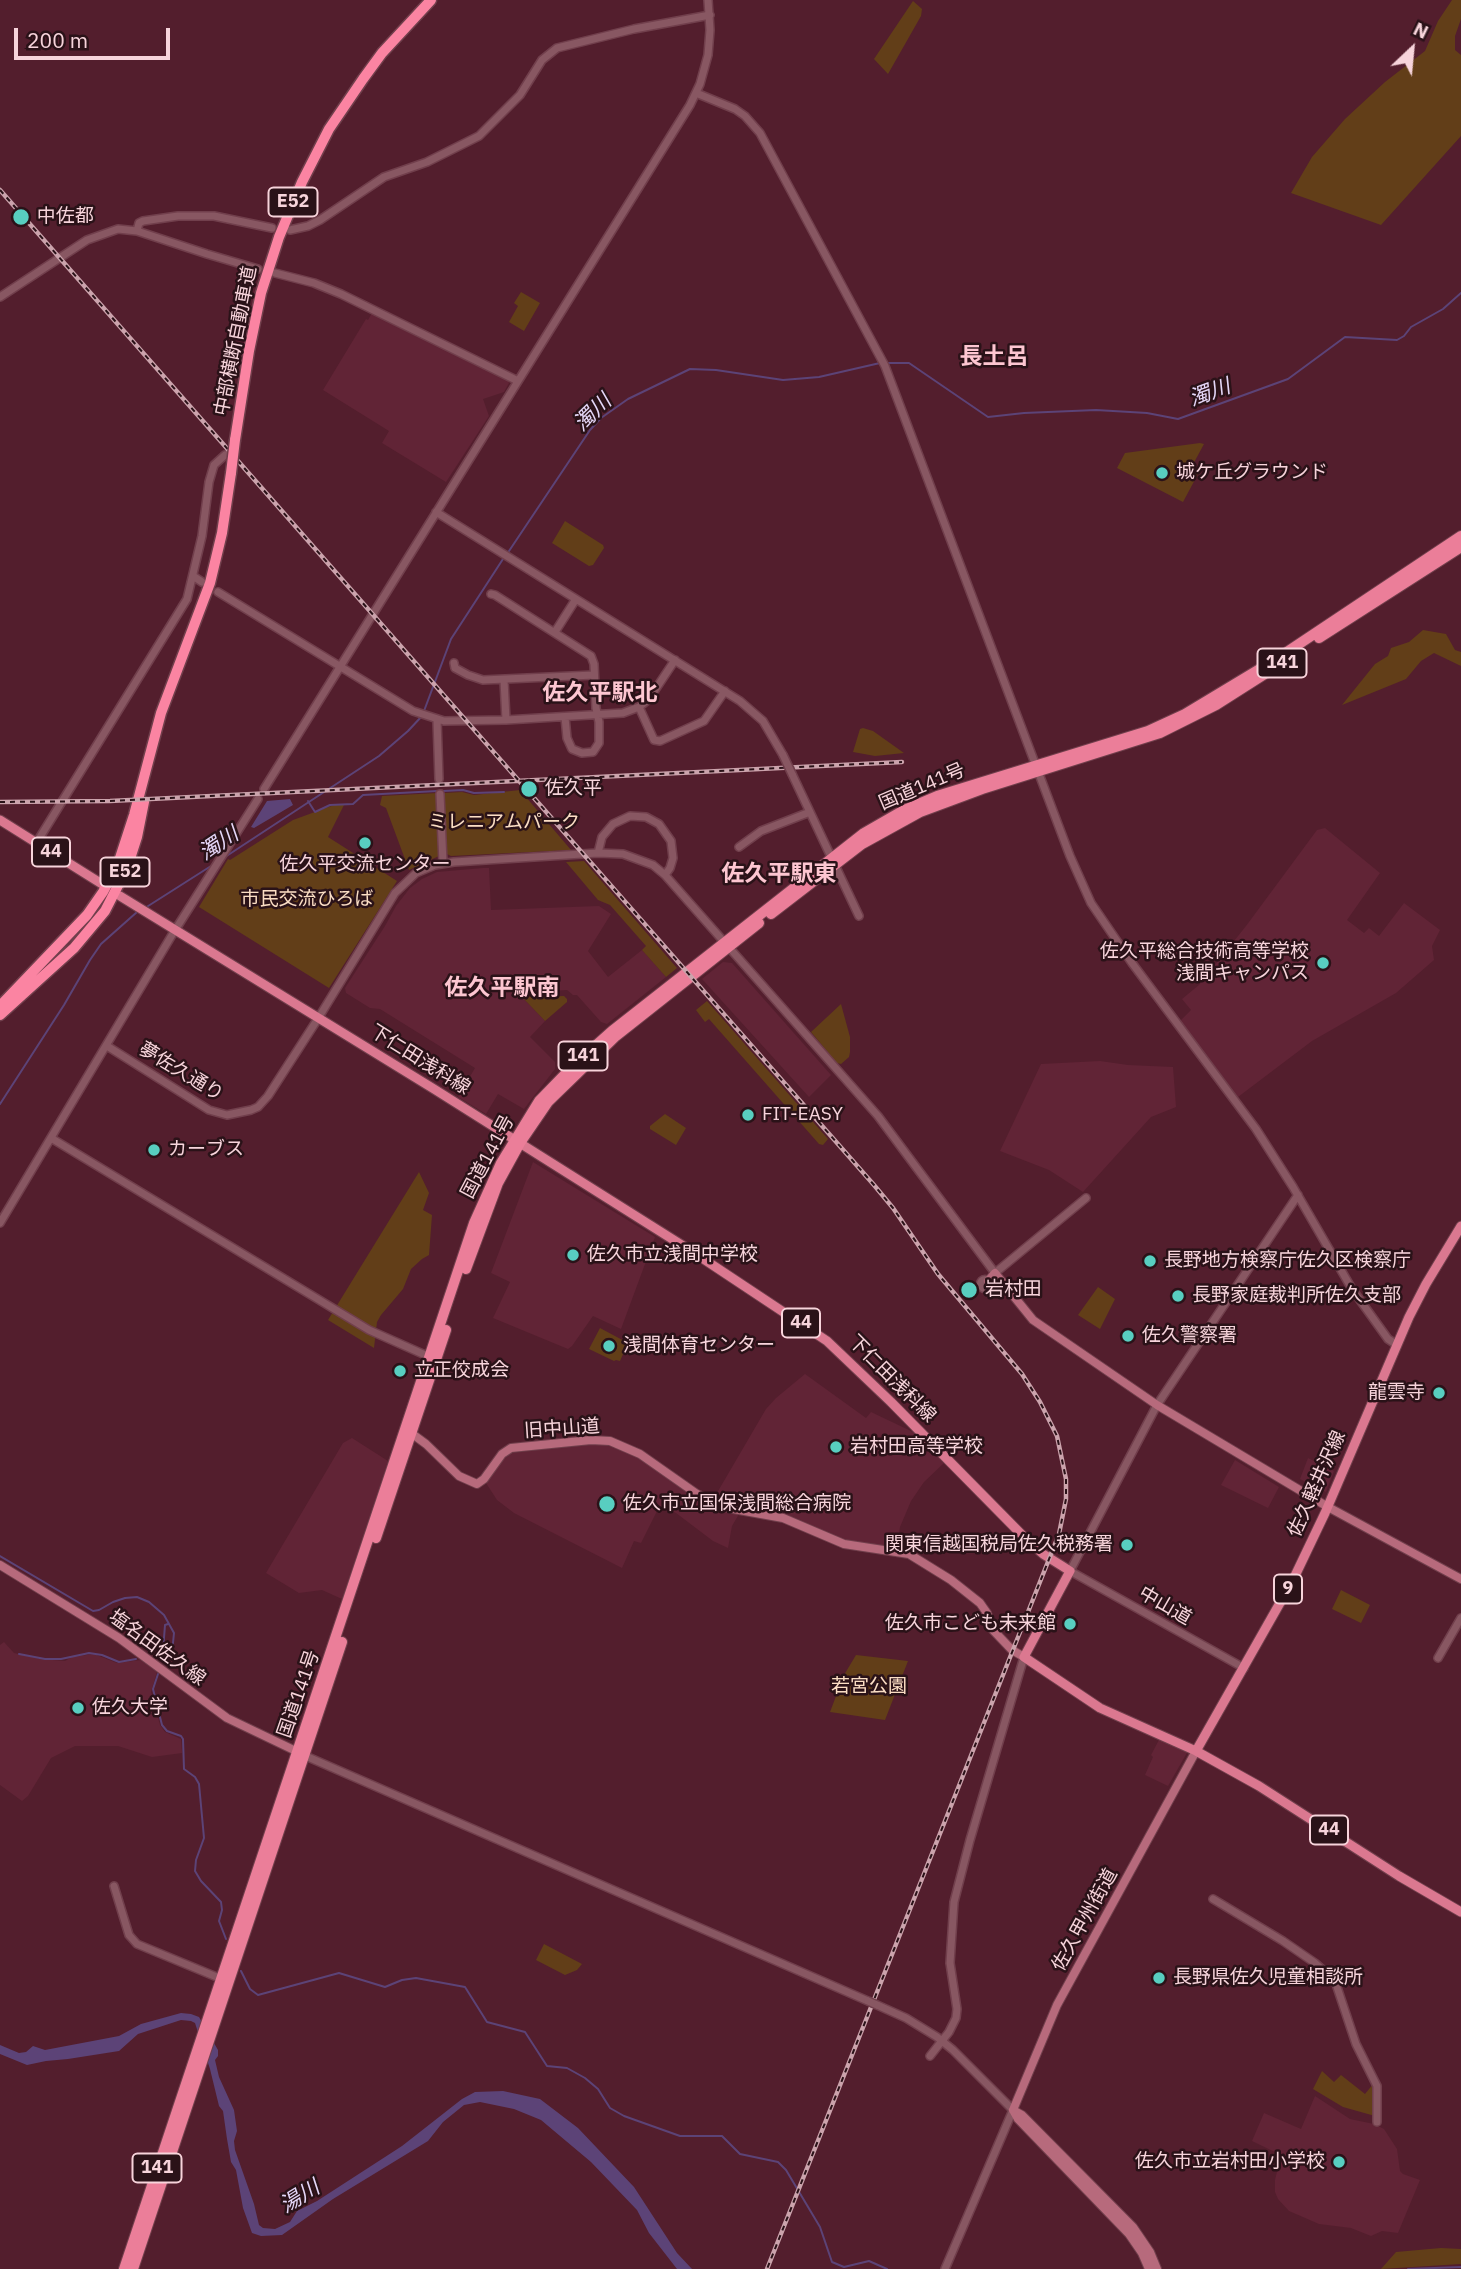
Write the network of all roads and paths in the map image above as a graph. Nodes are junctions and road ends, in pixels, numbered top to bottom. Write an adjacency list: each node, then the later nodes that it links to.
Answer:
1 (431, 0): 27 (highway, 中部横断自動車道 / E52, bridge)
2 (708, 0): 3 (street)
3 (710, 15): 4 (street); 6 (street)
4 (696, 93): 11 (street); 34 (street)
5 (272, 228): 7 (street)
6 (290, 230)
7 (137, 231): 8 (street); 10 (street)
8 (258, 268)
9 (275, 273): 11 (street)
10 (0, 297)
11 (518, 381): 13 (street)
12 (225, 455): 16 (street)
13 (436, 512): 20 (street); 24 (street)
14 (1461, 536): 34 (highway, 国道141号 / 141)
15 (1461, 547): 34 (highway, 国道141号 / 141)
16 (193, 576): 17 (street); 41 (street)
17 (202, 582)
18 (218, 592): 24 (street)
19 (491, 594): 21 (street)
20 (576, 599): 21 (street); 22 (street)
21 (555, 632): 25 (street)
22 (675, 660): 28 (street); 29 (street)
23 (454, 663): 26 (street)
24 (341, 666): 32 (street); 36 (street)
25 (594, 675): 26 (street); 30 (street)
26 (504, 680): 33 (street)
27 (172, 687): 52 (highway, 中部横断自動車道 / E52); 53 (highway, 中部横断自動車道 / E52)
28 (725, 691): 29 (street); 39 (street, bridge)
29 (639, 707): 30 (street)
30 (597, 715): 31 (street); 31 (street)
31 (565, 717): 33 (street)
32 (437, 720): 33 (street); 35 (street)
33 (506, 720)
34 (1037, 768): 44 (highway, 国道141号 / 141); 58 (street)
35 (439, 779)
36 (264, 789)
37 (440, 794): 45 (street)
38 (258, 799): 50 (street)
39 (810, 812): 42 (street); 44 (street)
40 (0, 820): 41 (main road, 44)
41 (37, 842): 47 (main road, 44)
42 (739, 847)
43 (598, 853): 45 (street); 46 (street); 46 (street)
44 (833, 861): 49 (street); 51 (highway, 国道141号 / 141)
45 (443, 863): 54 (street, 夢佐久通り)
46 (665, 875): 51 (street)
47 (102, 884)
48 (120, 895): 50 (main road, 下仁田浅科線 / 44)
49 (859, 916)
50 (176, 929): 54 (main road, 下仁田浅科線 / 44); 55 (street)
51 (726, 945): 57 (highway, 国道141号 / 141); 62 (street)
52 (0, 1006)
53 (0, 1015)
54 (319, 1017): 55 (street, 夢佐久通り); 57 (main road, 下仁田浅科線 / 44)
55 (107, 1046): 56 (street)
56 (51, 1138): 60 (street); 65 (street)
57 (517, 1141): 65 (highway, 国道141号 / 141); 70 (main road, 下仁田浅科線 / 44)
58 (1298, 1195): 64 (street); 66 (street)
59 (1086, 1198): 62 (street)
60 (0, 1223)
61 (1461, 1226): 64 (main road, 佐久軽井沢線 / 9)
62 (995, 1273): 63 (main road); 66 (main road)
63 (988, 1281)
64 (1396, 1345): 68 (main road, 佐久軽井沢線 / 9)
65 (433, 1359): 67 (highway, 国道141号 / 141)
66 (1157, 1405): 68 (main road); 70 (street)
67 (408, 1431): 73 (main road, 旧中山道); 77 (highway, 国道141号 / 141)
68 (1328, 1507): 71 (main road); 75 (main road, 佐久軽井沢線 / 9)
69 (0, 1565): 77 (main road, 塩名田佐久線)
70 (1070, 1571): 73 (main road); 75 (street, 中山道)
71 (1461, 1579)
72 (1461, 1618): 74 (street)
73 (1024, 1657): 76 (main road, 44); 82 (street)
74 (1438, 1658)
75 (1244, 1668): 76 (main road, 佐久軽井沢線 / 9)
76 (1196, 1751): 80 (main road, 44); 85 (main road, 佐久甲州街道)
77 (302, 1754): 81 (highway, 国道141号 / 141); 82 (street, bridge)
78 (114, 1886): 81 (street)
79 (1213, 1899): 86 (street)
80 (1461, 1912)
81 (226, 1980): 84 (highway, 国道141号 / 141)
82 (942, 2041): 83 (street); 85 (street)
83 (930, 2056)
84 (195, 2068): 87 (highway, 国道141号 / 141); 88 (highway, 国道141号 / 141)
85 (1013, 2110): 89 (street); 90 (main road); 91 (main road)
86 (1377, 2122)
87 (124, 2269)
88 (132, 2269)
89 (945, 2269)
90 (1149, 2269)
91 (1157, 2269)

